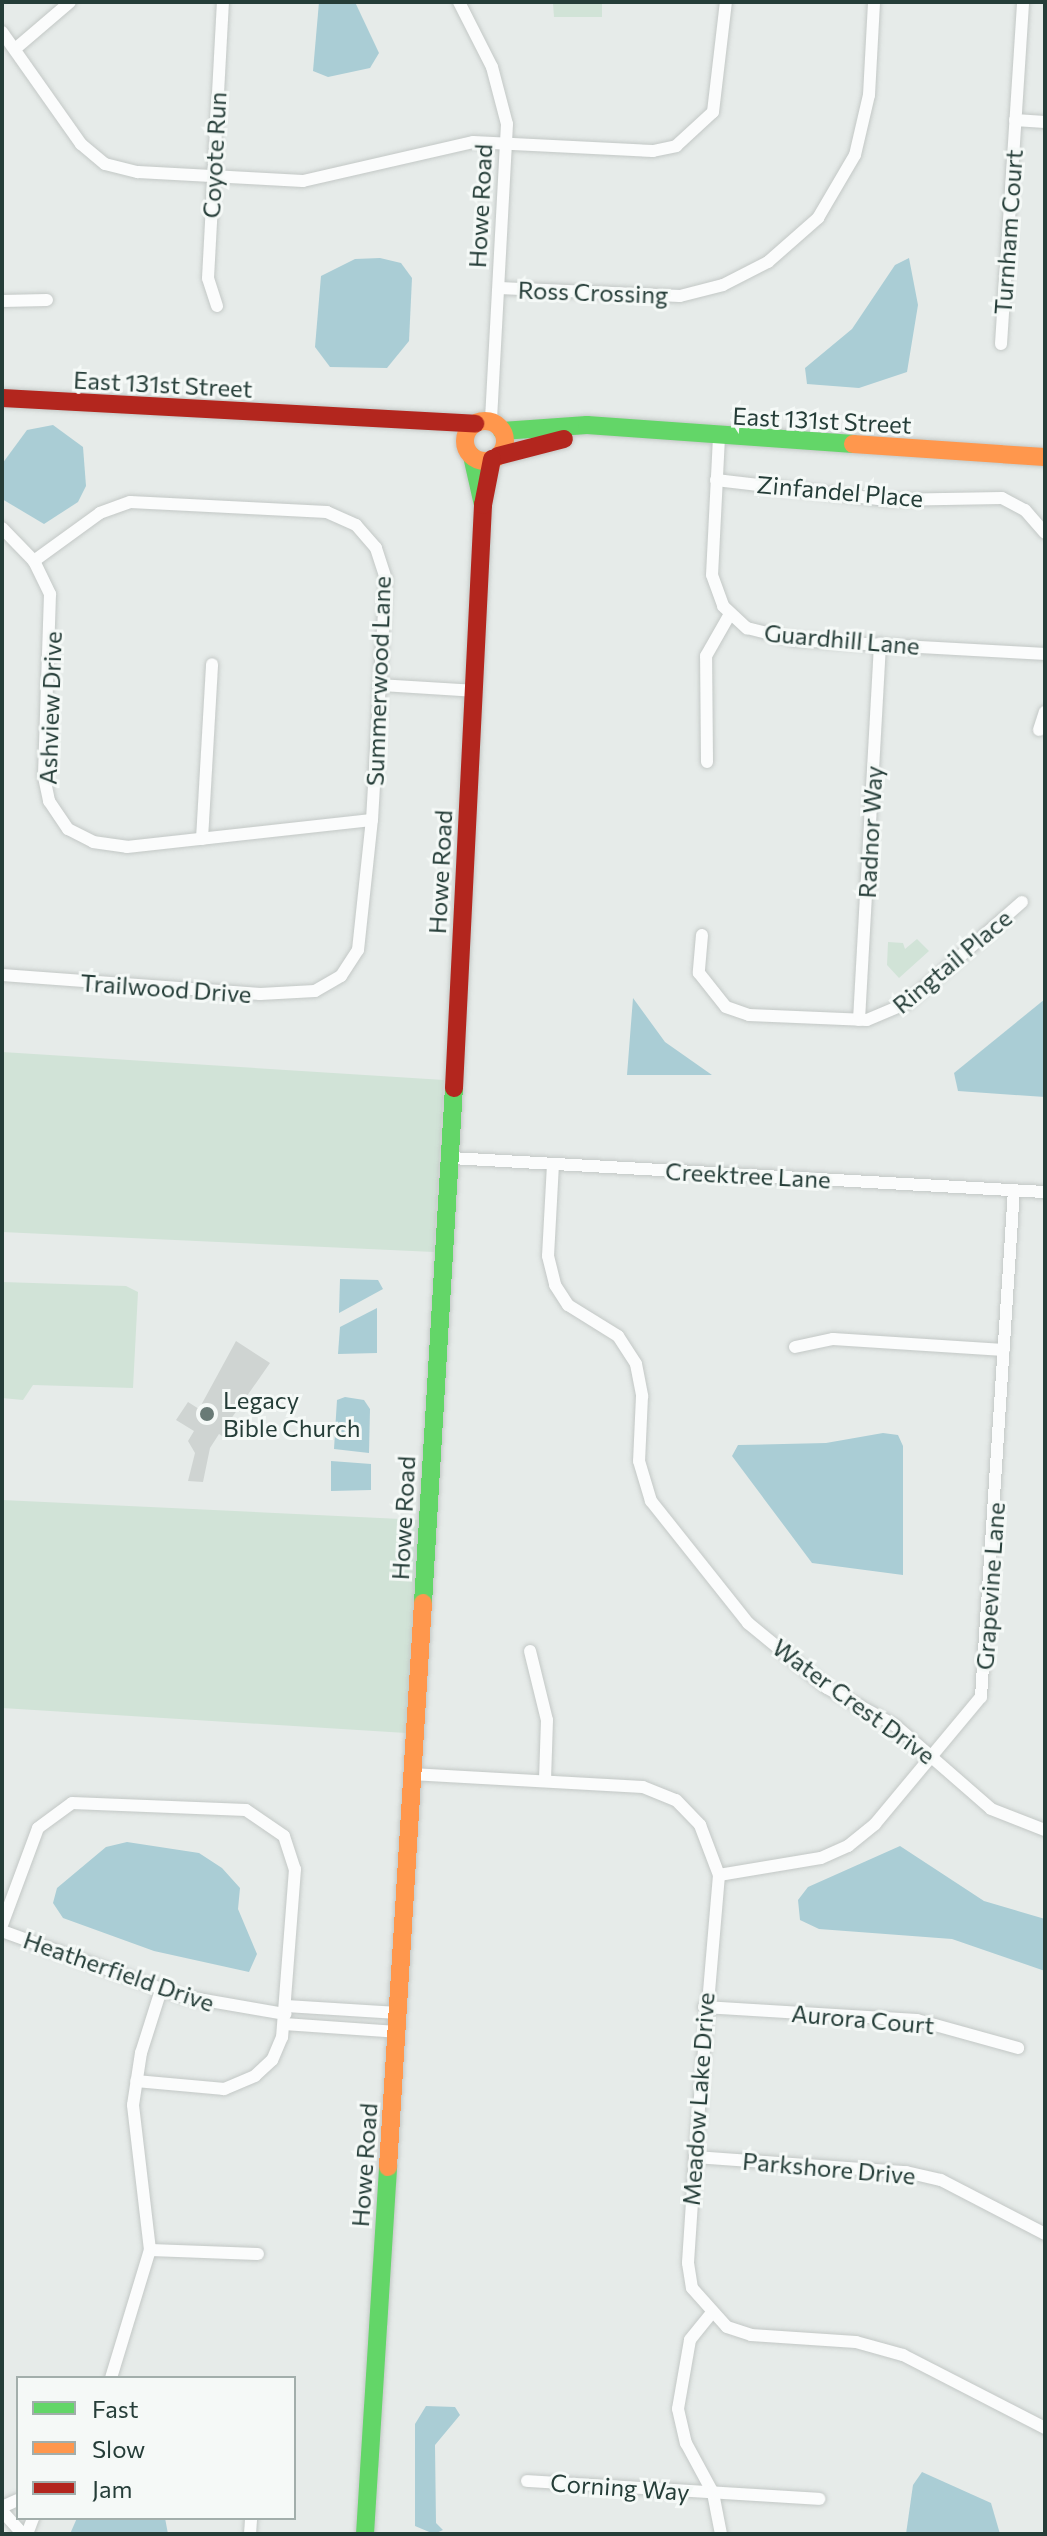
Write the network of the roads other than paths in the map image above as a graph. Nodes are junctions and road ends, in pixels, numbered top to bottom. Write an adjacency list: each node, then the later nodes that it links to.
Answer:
1 (70, 2): 8 (street)
2 (223, 2): 12 (street, Coyote Run)
3 (459, 2): 11 (street, Howe Road)
4 (726, 2): 11 (street)
5 (874, 2): 13 (street, Ross Crossing)
6 (1023, 2): 9 (street, Turnham Court)
7 (2, 32): 8 (street)
8 (15, 49): 12 (street)
9 (1015, 120): 10 (street); 17 (street, Turnham Court)
10 (1045, 122)
11 (508, 143): 12 (street); 13 (street, Howe Road)
12 (213, 176): 16 (street, Coyote Run)
13 (499, 288): 20 (street, Howe Road)
14 (47, 300): 15 (street)
15 (2, 301)
16 (217, 306)
17 (1001, 344)
18 (2, 398): 19 (street, East 131st Street)
19 (417, 423): 20 (street, East 131st Street); 23 (street, East 131st Street)
20 (489, 426): 21 (street, East 131st Street); 23 (street); 25 (street, Howe Road)
21 (597, 430): 22 (street, East 131st Street); 25 (street, East 131st Street)
22 (719, 437): 24 (street, East 131st Street); 26 (street, Guardhill Lane)
23 (468, 450): 25 (street, East 131st Street); 27 (street, Howe Road)
24 (1045, 457)
25 (495, 458): 27 (street, Howe Road)
26 (716, 480): 29 (street, Zinfandel Place); 31 (street, Guardhill Lane)
27 (483, 505): 36 (street, Howe Road)
28 (2, 528): 30 (street, Ashview Drive)
29 (1045, 533)
30 (34, 561): 35 (street, Summerwood Lane); 41 (street, Ashview Drive)
31 (730, 614): 32 (street, Guardhill Lane); 39 (street)
32 (880, 644): 33 (street, Guardhill Lane); 46 (street, Radnor Way)
33 (1045, 654)
34 (212, 664): 41 (street)
35 (380, 685): 36 (street); 40 (street, Summerwood Lane)
36 (475, 691): 47 (street, Howe Road)
37 (1045, 712): 38 (street)
38 (1039, 730)
39 (707, 762)
40 (372, 820): 41 (street, Ashview Drive); 45 (street, Summerwood Lane)
41 (202, 839)
42 (1022, 902): 46 (street, Ringtail Place)
43 (702, 935): 46 (street, Ringtail Place)
44 (2, 975): 45 (street, Trailwood Drive)
45 (329, 984)
46 (859, 1020)
47 (451, 1158): 48 (street, Creektree Lane); 55 (street, Howe Road)
48 (553, 1164): 49 (street, Creektree Lane); 54 (street, Water Crest Drive)
49 (1014, 1190): 50 (street, Creektree Lane); 52 (street, Grapevine Lane)
50 (1045, 1192)
51 (795, 1347): 52 (street)
52 (1004, 1350): 54 (street, Grapevine Lane)
53 (530, 1651): 56 (street)
54 (934, 1757): 57 (street, Water Crest Drive); 58 (street, Grapevine Lane)
55 (411, 1774): 56 (street, Meadow Lake Drive); 64 (street, Howe Road)
56 (545, 1780): 58 (street, Meadow Lake Drive)
57 (1045, 1830)
58 (719, 1875): 62 (street, Meadow Lake Drive)
59 (2, 1925): 63 (street)
60 (2, 1931): 61 (street, Heatherfield Drive)
61 (161, 1990): 63 (street, Heatherfield Drive); 66 (street)
62 (704, 2007): 65 (street, Aurora Court); 67 (street, Meadow Lake Drive)
63 (285, 2015): 64 (street, Heatherfield Drive); 64 (street, Heatherfield Drive); 66 (street)
64 (397, 2022): 79 (street, Howe Road)
65 (1018, 2048)
66 (136, 2081): 69 (street)
67 (695, 2157): 68 (street, Parkshore Drive); 71 (street, Meadow Lake Drive)
68 (1045, 2234)
69 (150, 2250): 70 (street); 72 (street)
70 (258, 2254)
71 (710, 2315): 73 (street); 75 (street)
72 (112, 2376)
73 (1045, 2428)
74 (527, 2481): 75 (street, Corning Way)
75 (713, 2493): 76 (street, Corning Way); 80 (street)
76 (819, 2499)
77 (2, 2509): 78 (street)
78 (25, 2534)
79 (365, 2534)
80 (721, 2534)

